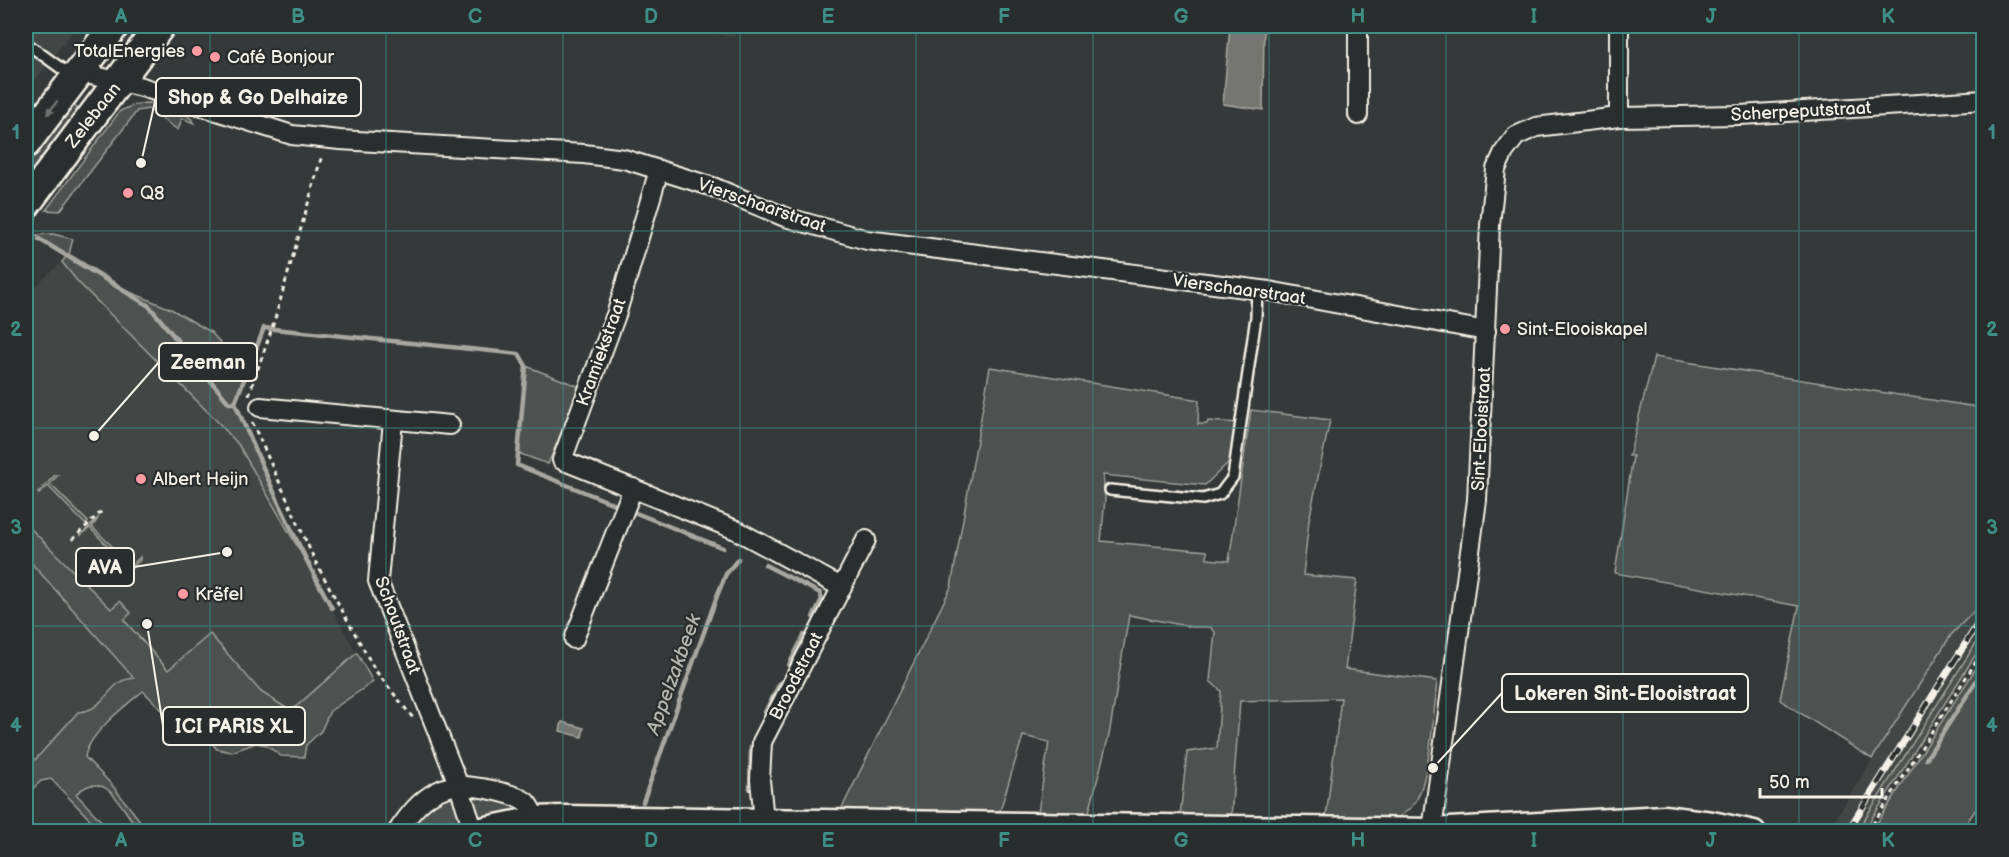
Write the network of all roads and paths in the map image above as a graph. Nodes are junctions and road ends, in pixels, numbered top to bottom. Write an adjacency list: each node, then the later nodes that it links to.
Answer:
1 (114, 26): 6 (main road, Zelebaan)
2 (160, 26): 7 (main road, Zelebaan)
3 (1358, 26): 9 (street)
4 (1619, 26): 10 (street)
5 (26, 43): 6 (lane)
6 (78, 72): 7 (street, Vierschaarstraat); 12 (main road, Zelebaan, one-way to 12)
7 (120, 81): 11 (street, Vierschaarstraat); 14 (main road, Zelebaan)
8 (1983, 100): 10 (street, Scherpeputstraat)
9 (1358, 115)
10 (1618, 117): 16 (street, Sint-Elooistraat)
11 (327, 139): 13 (street, Vierschaarstraat); 17 (path)
12 (26, 143)
13 (659, 170): 15 (street, Vierschaarstraat); 20 (street, Kramiekstraat)
14 (26, 204)
15 (1257, 290): 16 (street, Vierschaarstraat); 21 (lane)
16 (1486, 331): 35 (street, Sint-Elooistraat)
17 (253, 408): 18 (street); 28 (path)
18 (393, 421): 19 (street); 29 (street, Schoutstraat)
19 (450, 425)
20 (633, 488): 25 (street, Kramiekstraat); 26 (street)
21 (1110, 490)
22 (104, 509): 23 (path)
23 (72, 540)
24 (866, 540): 25 (street, Broodstraat)
25 (842, 587): 31 (street, Broodstraat)
26 (573, 639)
27 (1983, 650): 38 (path)
28 (417, 724)
29 (459, 786): 30 (street); 34 (street, Schoutstraat); 36 (street)
30 (535, 818): 32 (street); 34 (street)
31 (764, 820): 32 (street); 35 (street)
32 (656, 825)
33 (1676, 825): 35 (street); 37 (street)
34 (470, 830)
35 (1432, 830)
36 (398, 831)
37 (1754, 831)
38 (1868, 831)

